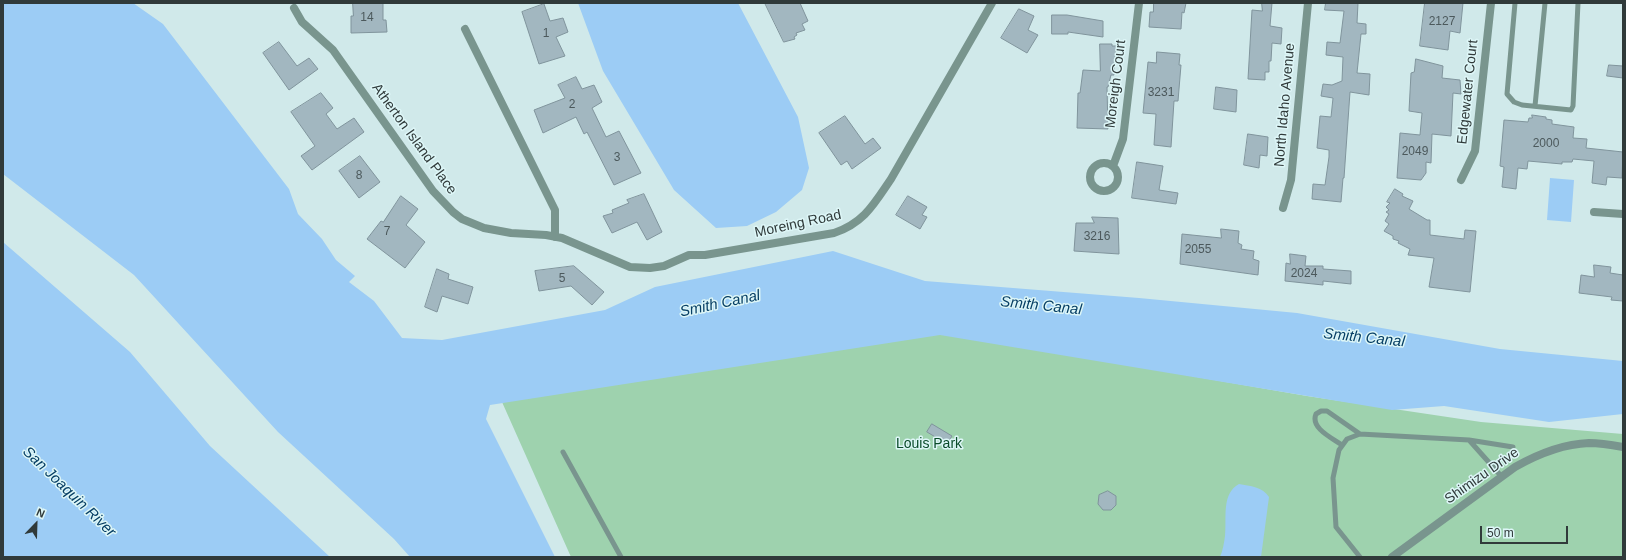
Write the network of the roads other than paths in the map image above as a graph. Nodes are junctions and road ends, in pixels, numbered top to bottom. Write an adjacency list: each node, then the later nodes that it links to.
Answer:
1 (992, 3): 17 (street, Moreing Road)
2 (1139, 3): 11 (street, Moreigh Court)
3 (1308, 3): 13 (street, North Idaho Avenue)
4 (1491, 3): 12 (street, Edgewater Court)
5 (1515, 3): 10 (lane)
6 (1545, 3): 10 (lane)
7 (1578, 3): 10 (lane)
8 (294, 8): 16 (street, Atherton Island Place)
9 (465, 28): 16 (street)
10 (1535, 106)
11 (1113, 166)
12 (1461, 180)
13 (1283, 208)
14 (1594, 212): 15 (street)
15 (1623, 214)
16 (555, 237): 17 (street, Atherton Island Place)
17 (588, 250)
18 (1360, 434): 19 (lane); 20 (lane); 20 (lane)
19 (1469, 440): 22 (lane); 24 (lane)
20 (1342, 446): 26 (lane)
21 (1623, 446): 24 (street, Shimizu Drive)
22 (1513, 447)
23 (563, 452): 25 (lane)
24 (1502, 477): 27 (street, Shimizu Drive)
25 (621, 557)
26 (1360, 557)
27 (1392, 557)

